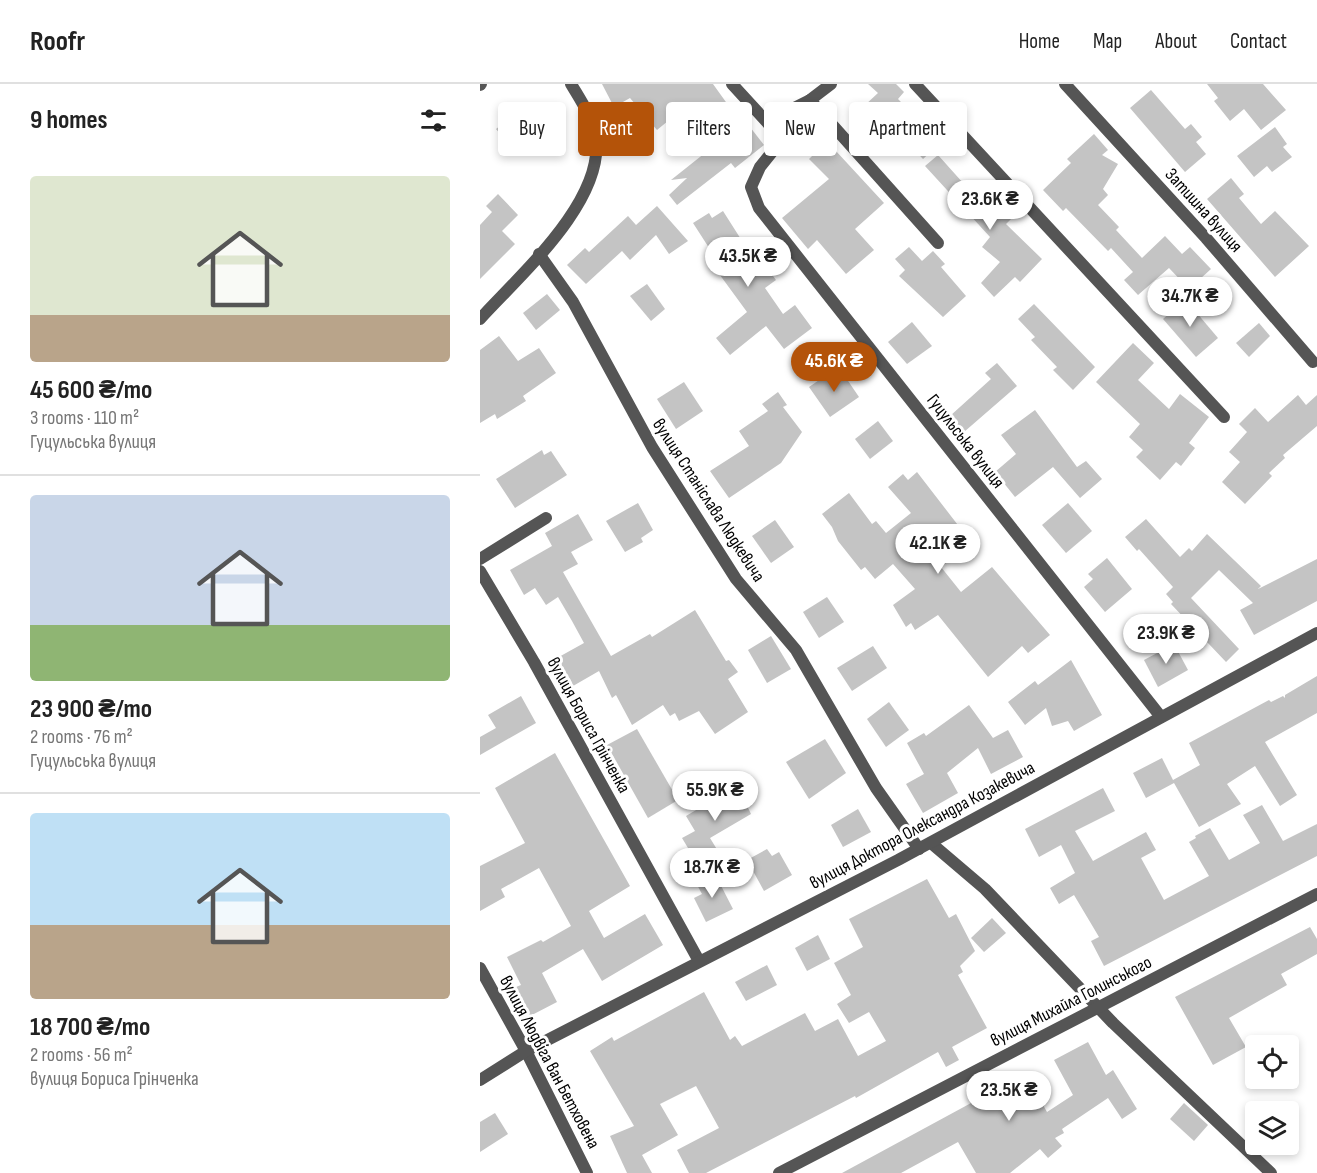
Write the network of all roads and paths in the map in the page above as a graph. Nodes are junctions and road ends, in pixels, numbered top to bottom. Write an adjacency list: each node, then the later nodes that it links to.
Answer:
1 (571, 84): 11 (street)
2 (732, 84): 8 (street)
3 (831, 84): 6 (street)
4 (915, 84): 14 (street)
5 (1065, 84): 13 (street, Затишна вулиця)
6 (810, 100): 7 (street); 10 (street)
7 (806, 102)
8 (764, 117)
9 (769, 156): 19 (street, Гуцульська вулиця)
10 (938, 243)
11 (539, 254): 12 (street); 21 (street, вулиця Станіслава Людкевича)
12 (480, 319)
13 (1313, 362)
14 (1224, 417)
15 (546, 519): 16 (street)
16 (480, 559)
17 (480, 571): 23 (street, вулиця Бориса Грінченка)
18 (1317, 633): 19 (street, вулиця Доктора Олександра Козакевича)
19 (1161, 717): 20 (street, вулиця Доктора Олександра Козакевича)
20 (931, 843): 21 (street, вулиця Доктора Олександра Козакевича); 25 (street)
21 (919, 849): 23 (street, вулиця Доктора Олександра Козакевича)
22 (1317, 894): 25 (street, вулиця Михайла Голинського)
23 (699, 961): 26 (street, вулиця Доктора Олександра Козакевича)
24 (480, 968): 26 (street, вулиця Людвіга ван Бетховена)
25 (1099, 1006): 29 (street, вулиця Михайла Голинського); 30 (street)
26 (526, 1051): 27 (street, вулиця Доктора Олександра Козакевича); 28 (street, вулиця Людвіга ван Бетховена)
27 (480, 1080)
28 (587, 1173)
29 (779, 1173)
30 (1271, 1173)

